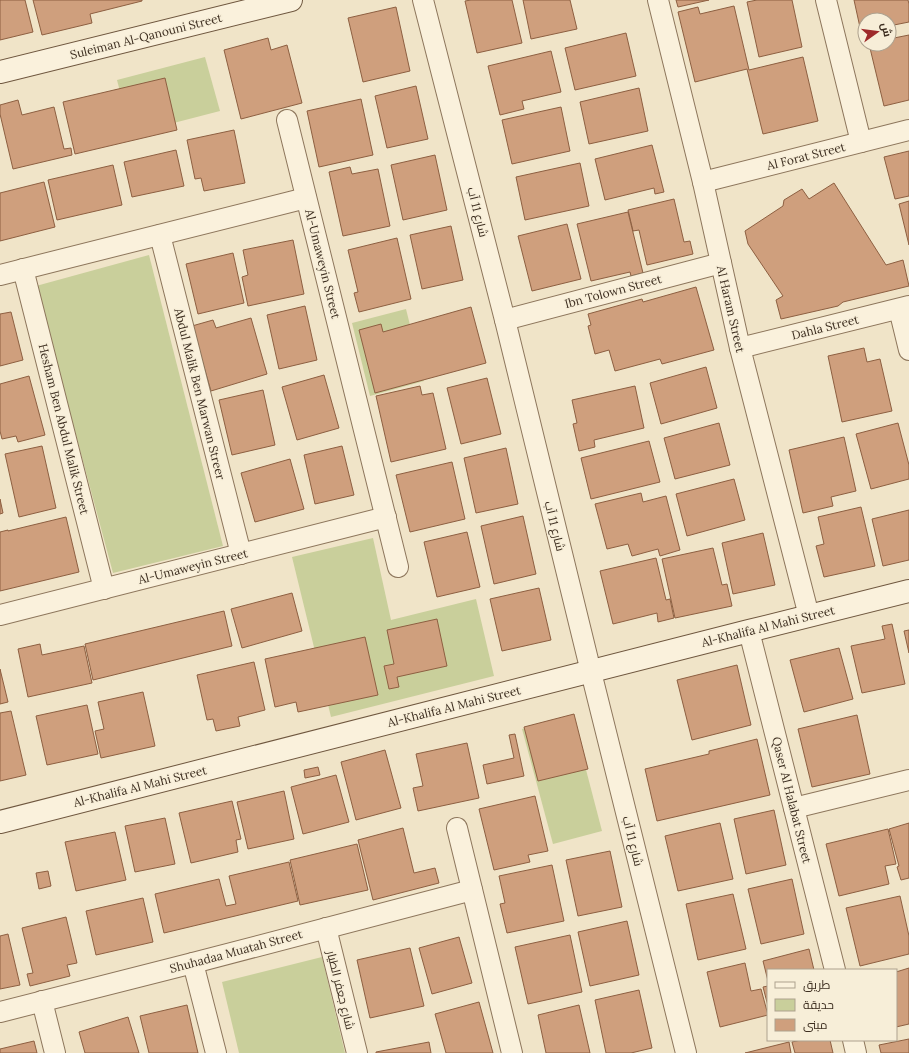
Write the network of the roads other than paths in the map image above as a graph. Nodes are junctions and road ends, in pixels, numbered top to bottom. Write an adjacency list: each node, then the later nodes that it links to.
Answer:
1 (291, 0): 5 (street, Suleiman Al-Qanouni Street)
2 (423, 0): 16 (street, شارع 11 آب)
3 (658, 0): 9 (street, Al Haram Street)
4 (826, 0): 8 (street)
5 (0, 72)
6 (287, 120): 10 (street, Al-Umaweyin Street)
7 (909, 130): 8 (street, Al Forat Street)
8 (861, 142): 9 (street, Al Forat Street)
9 (703, 182): 12 (street, Al Haram Street)
10 (306, 198): 11 (street, Al-Umaweyin Street); 19 (street, Al-Umaweyin Street)
11 (160, 235): 13 (street, Al-Umaweyin Street); 20 (street, Abdul Malik Ben Marwan Streer)
12 (721, 263): 16 (street, Ibn Tolown Street); 17 (street, Al Haram Street)
13 (23, 269): 14 (street, Al-Umaweyin Street); 22 (street, Hesham Ben Abdul Malik Street)
14 (0, 275)
15 (904, 307): 17 (street, Dahla Street); 18 (street)
16 (505, 320): 27 (street, شارع 11 آب)
17 (740, 348): 25 (street, Al Haram Street)
18 (909, 350)
19 (386, 517): 20 (street, Al-Umaweyin Street); 21 (street, Al-Umaweyin Street)
20 (240, 554): 22 (street, Al-Umaweyin Street)
21 (398, 567)
22 (104, 589): 24 (street, Al-Umaweyin Street)
23 (909, 591): 25 (street, Al-Khalifa Al Mahi Street)
24 (0, 615)
25 (809, 616): 26 (street, Al-Khalifa Al Mahi Street)
26 (749, 631): 27 (street, Al-Khalifa Al Mahi Street); 29 (street, Qaser Al Halabat Street)
27 (590, 672): 30 (street, Al-Khalifa Al Mahi Street); 43 (street, شارع 11 آب)
28 (909, 780): 29 (street)
29 (794, 808): 35 (street, Qaser Al Halabat Street)
30 (0, 822)
31 (457, 828): 32 (street)
32 (472, 890): 33 (street, Shuhadaa Muatah Street); 42 (street)
33 (326, 928): 34 (street, Shuhadaa Muatah Street); 41 (street, شارع جعفر الطيار)
34 (193, 963): 36 (street, Shuhadaa Muatah Street); 40 (street)
35 (835, 969)
36 (42, 1001): 37 (street, Shuhadaa Muatah Street); 39 (street)
37 (0, 1012)
38 (853, 1041): 44 (street)
39 (55, 1053)
40 (216, 1053)
41 (357, 1053)
42 (512, 1053)
43 (686, 1053)
44 (856, 1053)

